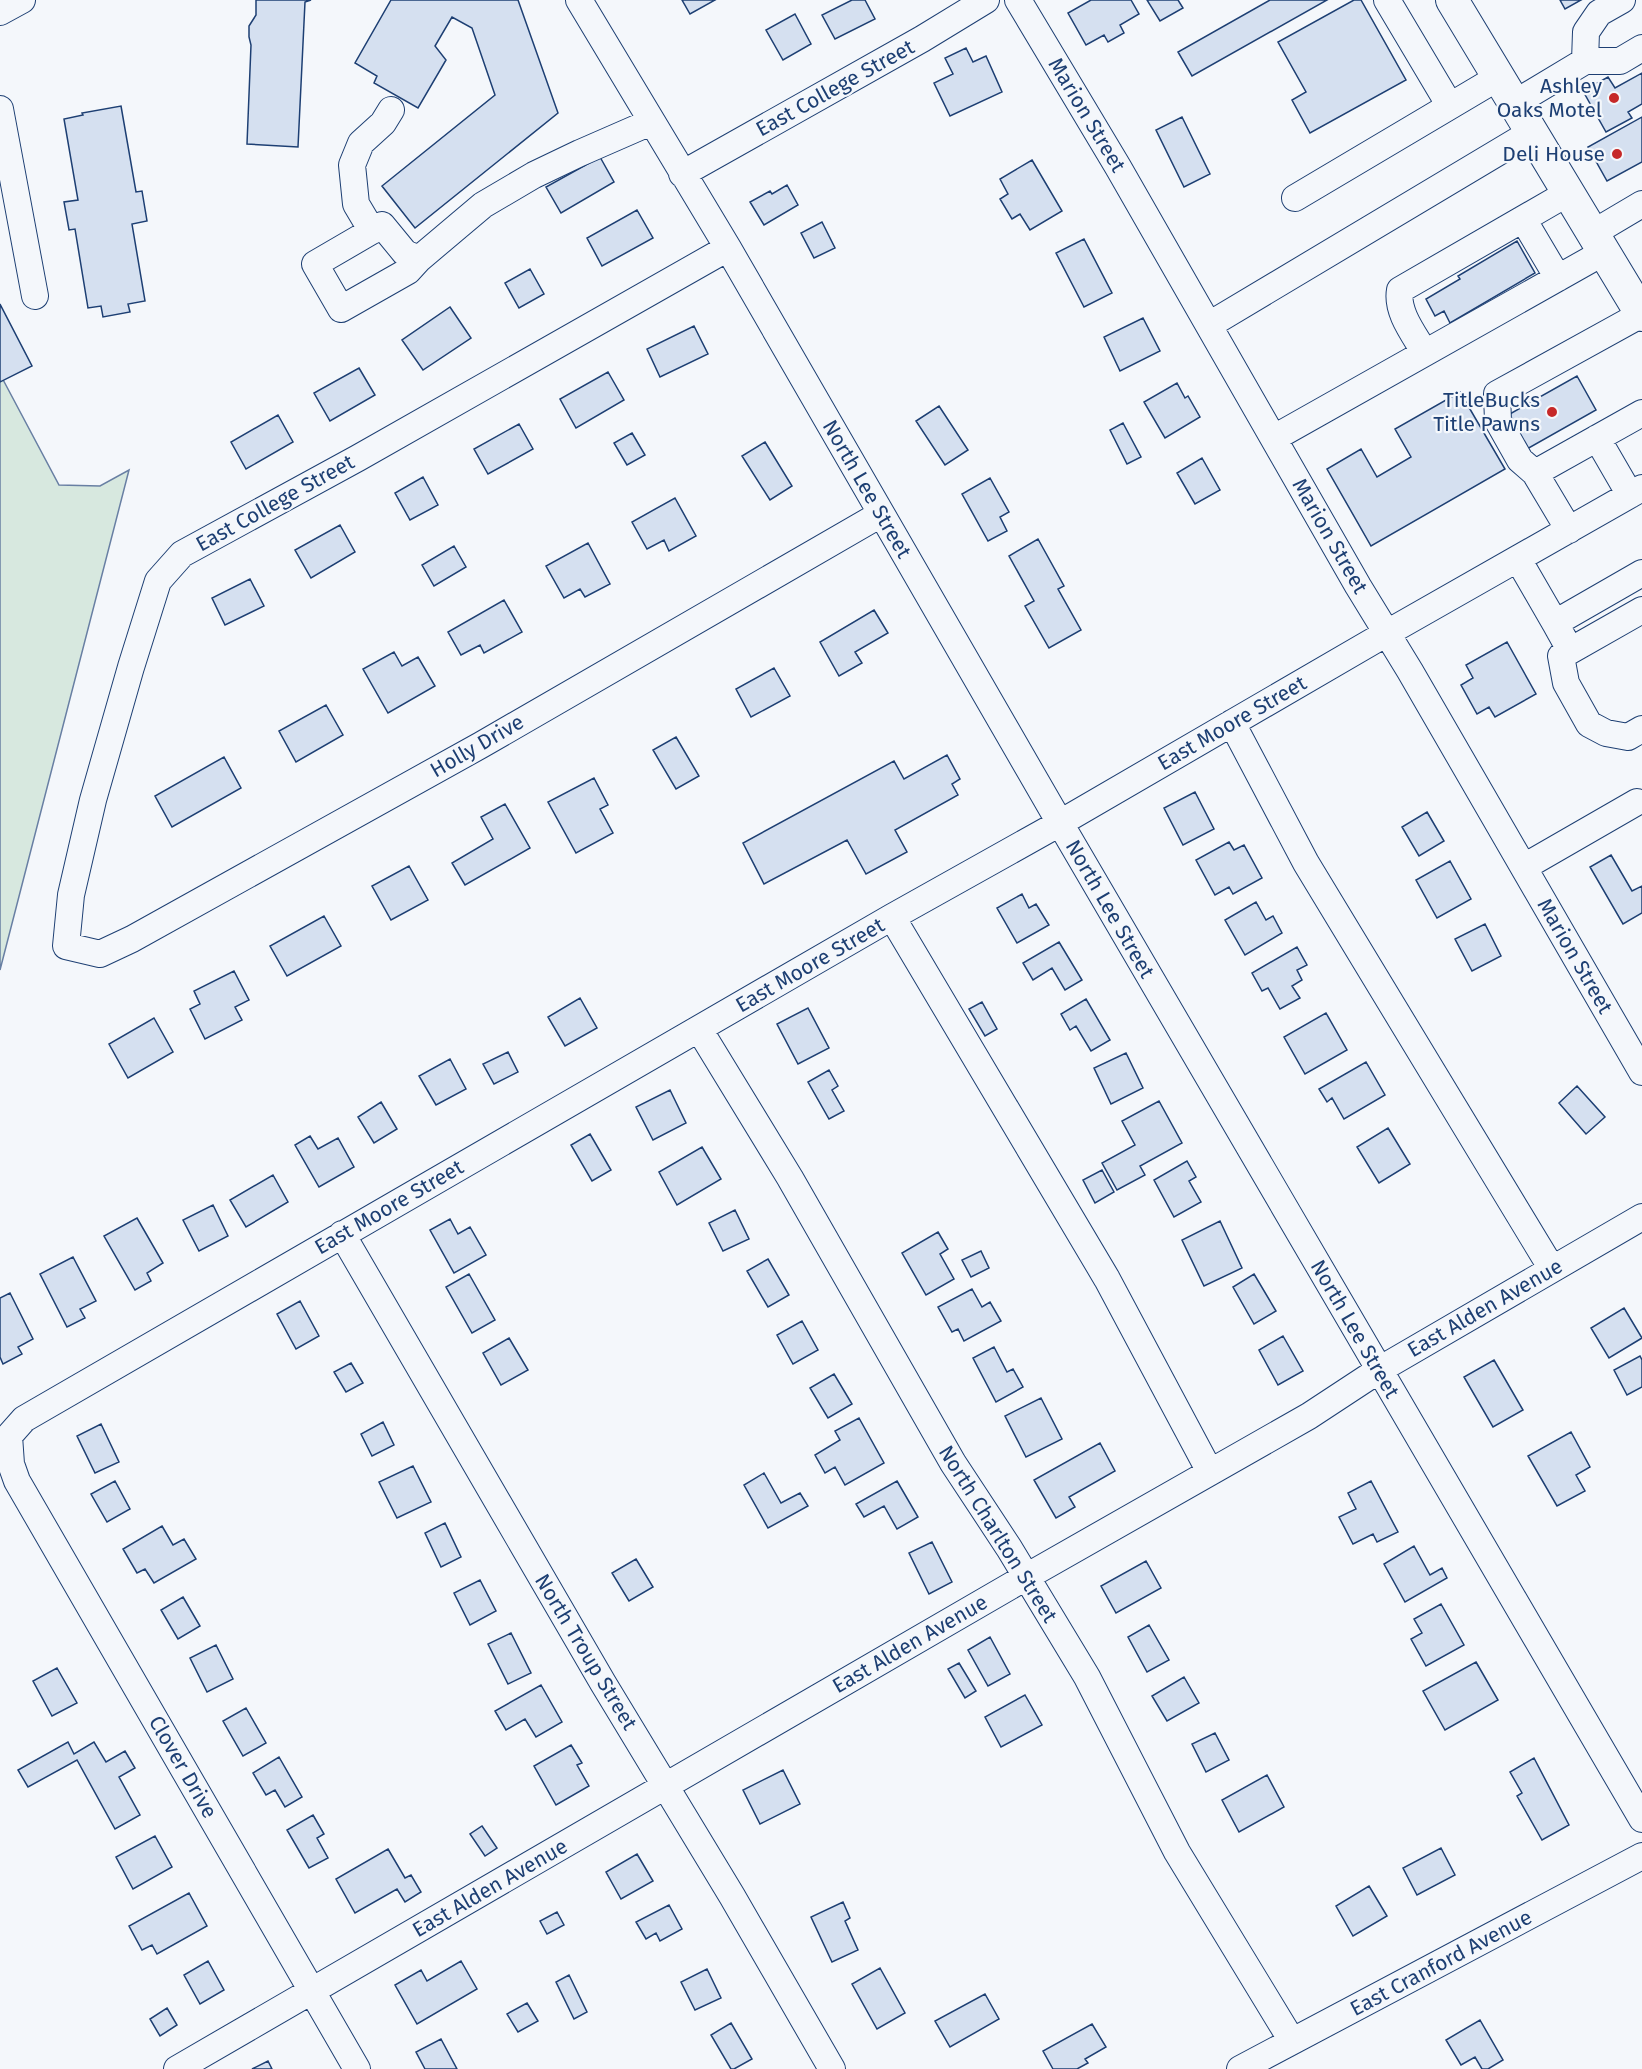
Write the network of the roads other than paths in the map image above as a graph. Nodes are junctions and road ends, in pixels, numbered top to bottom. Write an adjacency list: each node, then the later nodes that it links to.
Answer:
1 (22, 0): 8 (street)
2 (579, 0): 15 (street, North Lee Street)
3 (986, 0): 17 (street, East College Street)
4 (1018, 0): 29 (street, Marion Street)
5 (1387, 0): 12 (street)
6 (1452, 0): 11 (main road)
7 (1622, 0): 10 (street)
8 (0, 12)
9 (1642, 48): 10 (street)
10 (1585, 61): 11 (street)
11 (1507, 90): 12 (street); 16 (main road)
12 (1450, 106): 19 (street)
13 (0, 109): 27 (street)
14 (390, 110): 22 (street)
15 (651, 122): 17 (street, North Lee Street); 25 (street)
16 (1532, 132): 18 (main road); 29 (street)
17 (682, 174): 24 (street, North Lee Street)
18 (1568, 193): 21 (street); 23 (main road)
19 (1295, 198)
20 (1642, 204): 23 (street)
21 (1523, 219): 26 (street); 30 (street)
22 (372, 231): 25 (street); 25 (street)
23 (1598, 242): 26 (street); 28 (main road)
24 (728, 248): 36 (street, North Lee Street); 50 (street, East College Street)
25 (418, 259)
26 (1558, 278): 30 (street)
27 (35, 296)
28 (1640, 308): 34 (street)
29 (1209, 325): 32 (street, Marion Street)
30 (1425, 353): 32 (street)
31 (1642, 413): 33 (street)
32 (1274, 438): 42 (street, Marion Street)
33 (1597, 438): 34 (street); 35 (street)
34 (1535, 473): 37 (street)
35 (1636, 492): 37 (street, East Moore Street)
36 (881, 514): 47 (street, North Lee Street); 50 (street, Holly Drive)
37 (1569, 530): 38 (street, East Moore Street)
38 (1518, 559): 41 (street); 42 (street, East Moore Street)
39 (1642, 573): 41 (street)
40 (1642, 610): 43 (street)
41 (1555, 623): 43 (street)
42 (1387, 633): 44 (street, East Moore Street); 48 (street, Marion Street)
43 (1570, 650): 45 (street)
44 (1232, 723): 47 (street, East Moore Street); 55 (street)
45 (1642, 729)
46 (1637, 802): 48 (street)
47 (1060, 823): 49 (street, East Moore Street); 56 (street, North Lee Street)
48 (1524, 867): 52 (street, Marion Street)
49 (892, 917): 51 (street, East Moore Street); 58 (street)
50 (66, 946)
51 (699, 1029): 54 (street, East Moore Street); 59 (street, North Charlton Street)
52 (1642, 1072)
53 (1642, 1217): 55 (street, East Alden Avenue)
54 (342, 1234): 57 (street, East Moore Street); 60 (street, North Troup Street)
55 (1552, 1269): 56 (street, East Alden Avenue)
56 (1379, 1370): 58 (street, East Alden Avenue); 61 (street, North Lee Street)
57 (11, 1464): 63 (street, Clover Drive)
58 (1210, 1472): 59 (street, East Alden Avenue)
59 (1026, 1577): 60 (street, East Alden Avenue); 64 (street, North Charlton Street)
60 (666, 1787): 63 (street, East Alden Avenue); 67 (street, North Troup Street)
61 (1642, 1819)
62 (1642, 1856): 64 (street, East Cranford Avenue)
63 (311, 1989): 65 (street, East Alden Avenue); 66 (street, Clover Drive)
64 (1292, 2041): 68 (street, East Cranford Avenue)
65 (177, 2069)
66 (357, 2069)
67 (832, 2069)
68 (1240, 2069)

